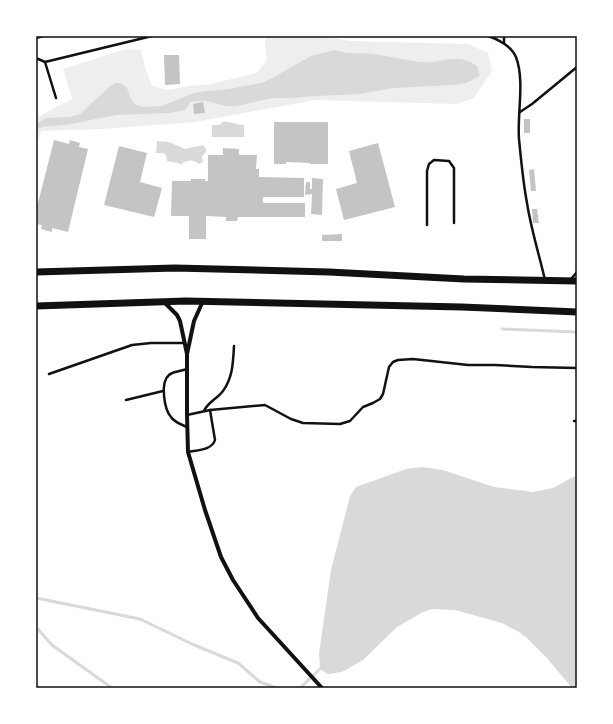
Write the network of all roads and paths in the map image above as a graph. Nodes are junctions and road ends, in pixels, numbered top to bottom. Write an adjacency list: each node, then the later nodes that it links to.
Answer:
1 (43, 36): 5 (lane)
2 (152, 36): 8 (lane)
3 (488, 36): 6 (lane)
4 (504, 36): 6 (lane)
5 (36, 38)
6 (504, 44): 11 (lane)
7 (36, 58): 8 (lane)
8 (45, 62): 10 (lane)
9 (577, 67): 11 (lane)
10 (56, 98)
11 (519, 113): 16 (lane)
12 (454, 223): 13 (lane)
13 (428, 224)
14 (36, 272): 16 (main road)
15 (577, 272): 17 (lane)
16 (546, 280): 17 (main road)
17 (573, 281)
18 (203, 301): 19 (main road); 21 (main road); 24 (street)
19 (164, 302): 20 (main road); 22 (street)
20 (36, 306)
21 (577, 312)
22 (184, 343): 24 (street); 27 (lane)
23 (234, 346): 31 (lane)
24 (187, 354): 26 (street)
25 (577, 368): 30 (lane)
26 (187, 370): 28 (lane); 32 (street)
27 (49, 374)
28 (163, 390): 29 (lane); 33 (lane)
29 (126, 400)
30 (210, 410): 31 (lane); 34 (lane)
31 (203, 411): 32 (lane)
32 (187, 415): 33 (street)
33 (187, 427): 34 (street)
34 (188, 452): 35 (street)
35 (322, 688)

